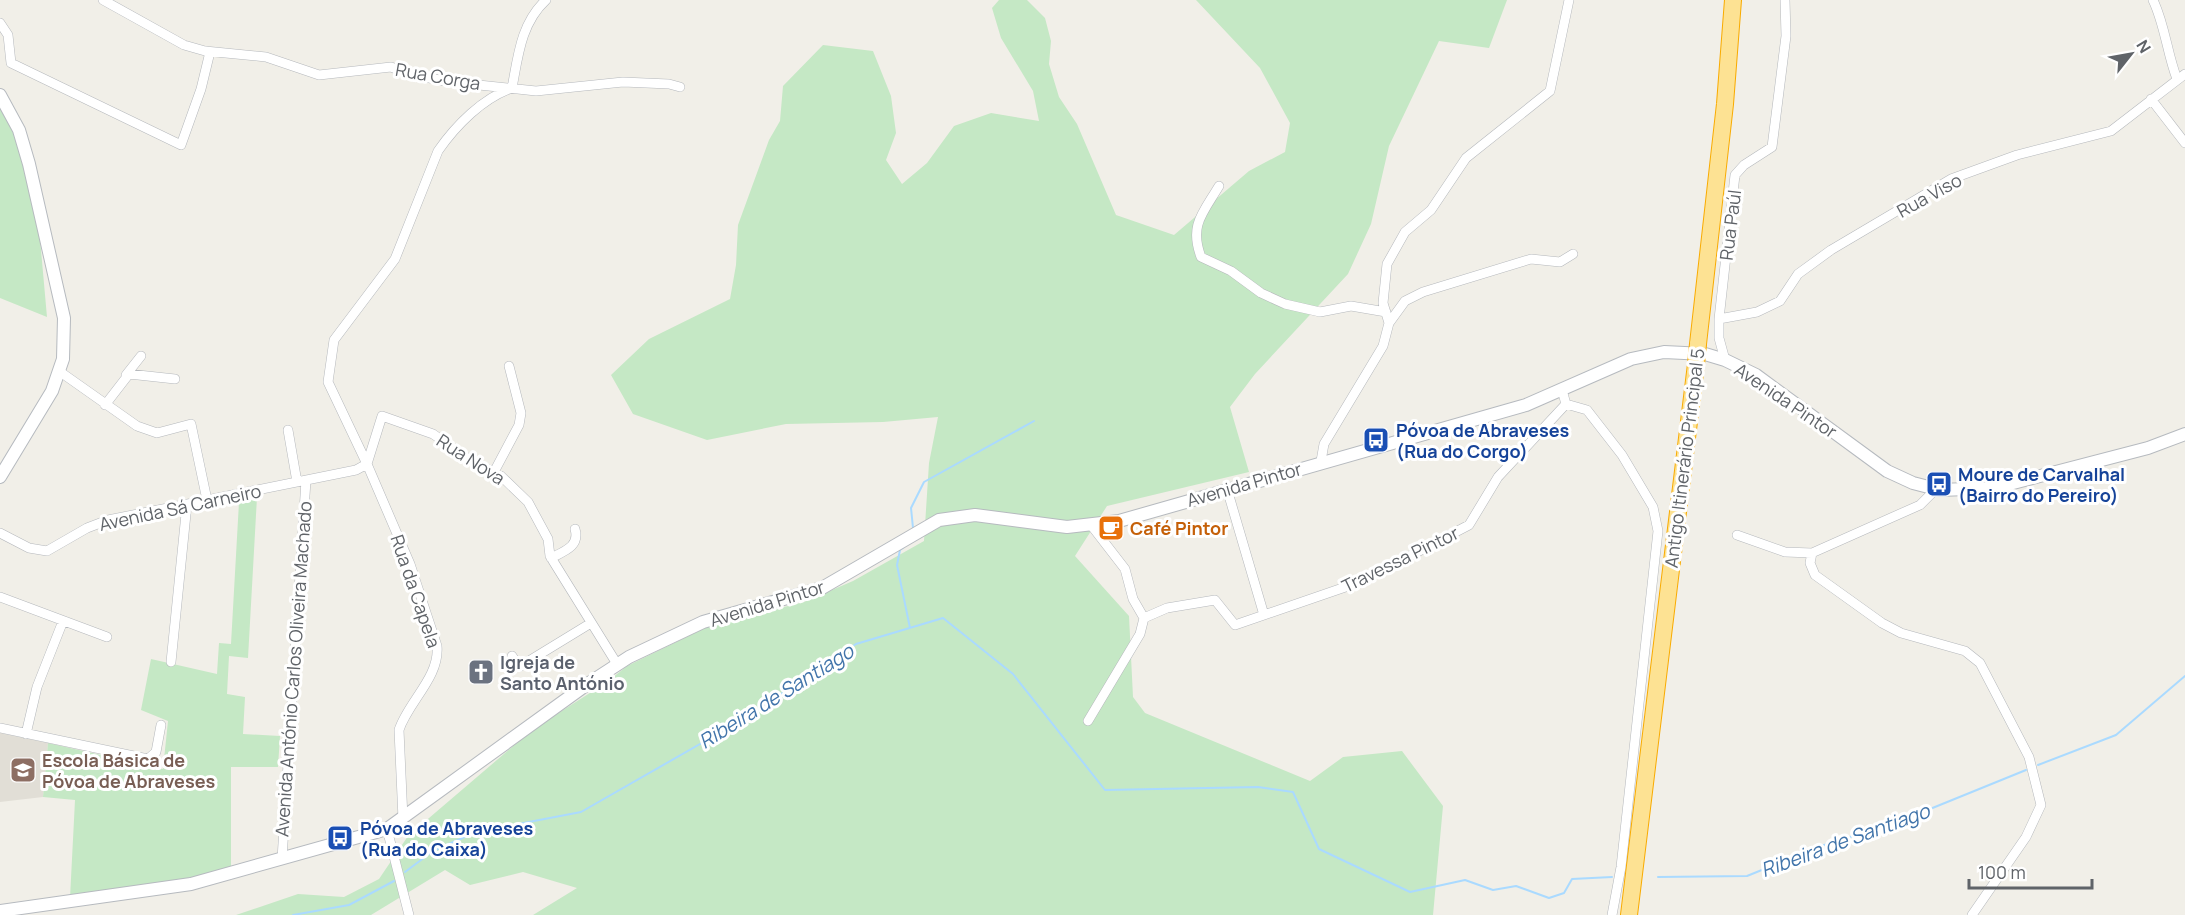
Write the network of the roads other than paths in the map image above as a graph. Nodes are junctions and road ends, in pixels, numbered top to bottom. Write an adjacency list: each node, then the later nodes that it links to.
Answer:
1 (103, 0): 8 (street, Rua Corga)
2 (546, 0): 11 (street)
3 (1569, 0): 17 (street)
4 (1732, 0): 65 (highway, Antigo Itinerário Principal 5, bridge)
5 (1785, 0): 18 (street, Rua Paúl)
6 (2153, 0): 9 (street)
7 (0, 23): 8 (street)
8 (210, 52): 11 (street, Rua Corga)
9 (2181, 76): 13 (street, Rua Viso)
10 (680, 87): 11 (street, Rua Corga)
11 (512, 88): 32 (street, Rua da Capela)
12 (0, 95): 23 (street)
13 (2151, 99): 14 (street); 18 (street, Rua Viso)
14 (2185, 143)
15 (1219, 186): 17 (street)
16 (1573, 254): 19 (street)
17 (1386, 312): 19 (street)
18 (1719, 319): 21 (street, Rua Paúl)
19 (1389, 323): 31 (street)
20 (141, 356): 24 (street)
21 (1725, 360): 26 (street, Avenida Pintor); 37 (street, Avenida Pintor)
22 (509, 366): 33 (street)
23 (59, 372): 28 (street); 34 (street)
24 (126, 376): 25 (street); 28 (street)
25 (175, 379)
26 (1562, 390): 27 (street); 31 (street, Avenida Pintor)
27 (1566, 404): 47 (street, Travessa Pintor); 64 (street)
28 (105, 405): 38 (street)
29 (288, 430): 35 (street, Avenida António Carlos Oliveira Machado)
30 (2185, 434): 37 (street, Avenida Pintor)
31 (1321, 461): 36 (street, Avenida Pintor)
32 (367, 464): 33 (street, Rua Nova); 35 (street, Avenida Sá Carneiro); 59 (street, Rua da Capela)
33 (494, 472): 45 (street, Rua Nova)
34 (0, 477)
35 (302, 481): 38 (street, Avenida Sá Carneiro); 61 (street, Avenida António Carlos Oliveira Machado)
36 (1227, 489): 40 (street, Avenida Pintor); 47 (street)
37 (1936, 489): 44 (street)
38 (207, 500): 39 (street, Avenida Sá Carneiro)
39 (187, 504): 42 (street, Avenida Sá Carneiro); 53 (street)
40 (1091, 525): 48 (street); 54 (street, Avenida Pintor)
41 (575, 529): 45 (street)
42 (0, 533)
43 (1737, 536): 44 (street)
44 (1812, 553): 66 (street)
45 (551, 558): 50 (street, Rua Nova)
46 (0, 597): 49 (street)
47 (1264, 615): 48 (street, Travessa Pintor)
48 (1144, 618): 55 (street)
49 (63, 621): 51 (street); 58 (street)
50 (591, 623): 52 (street); 54 (street, Rua Nova)
51 (108, 637)
52 (512, 656)
53 (171, 662)
54 (617, 664): 59 (street, Avenida Pintor)
55 (1088, 722)
56 (161, 725): 58 (street)
57 (0, 728): 58 (street)
58 (26, 734)
59 (403, 819): 60 (street, Avenida Pintor)
60 (387, 829): 61 (street, Avenida Pintor); 63 (street)
61 (282, 859): 62 (street, Avenida Pintor)
62 (0, 911)
63 (409, 915)
64 (1612, 915)
65 (1629, 915)
66 (1972, 915)

